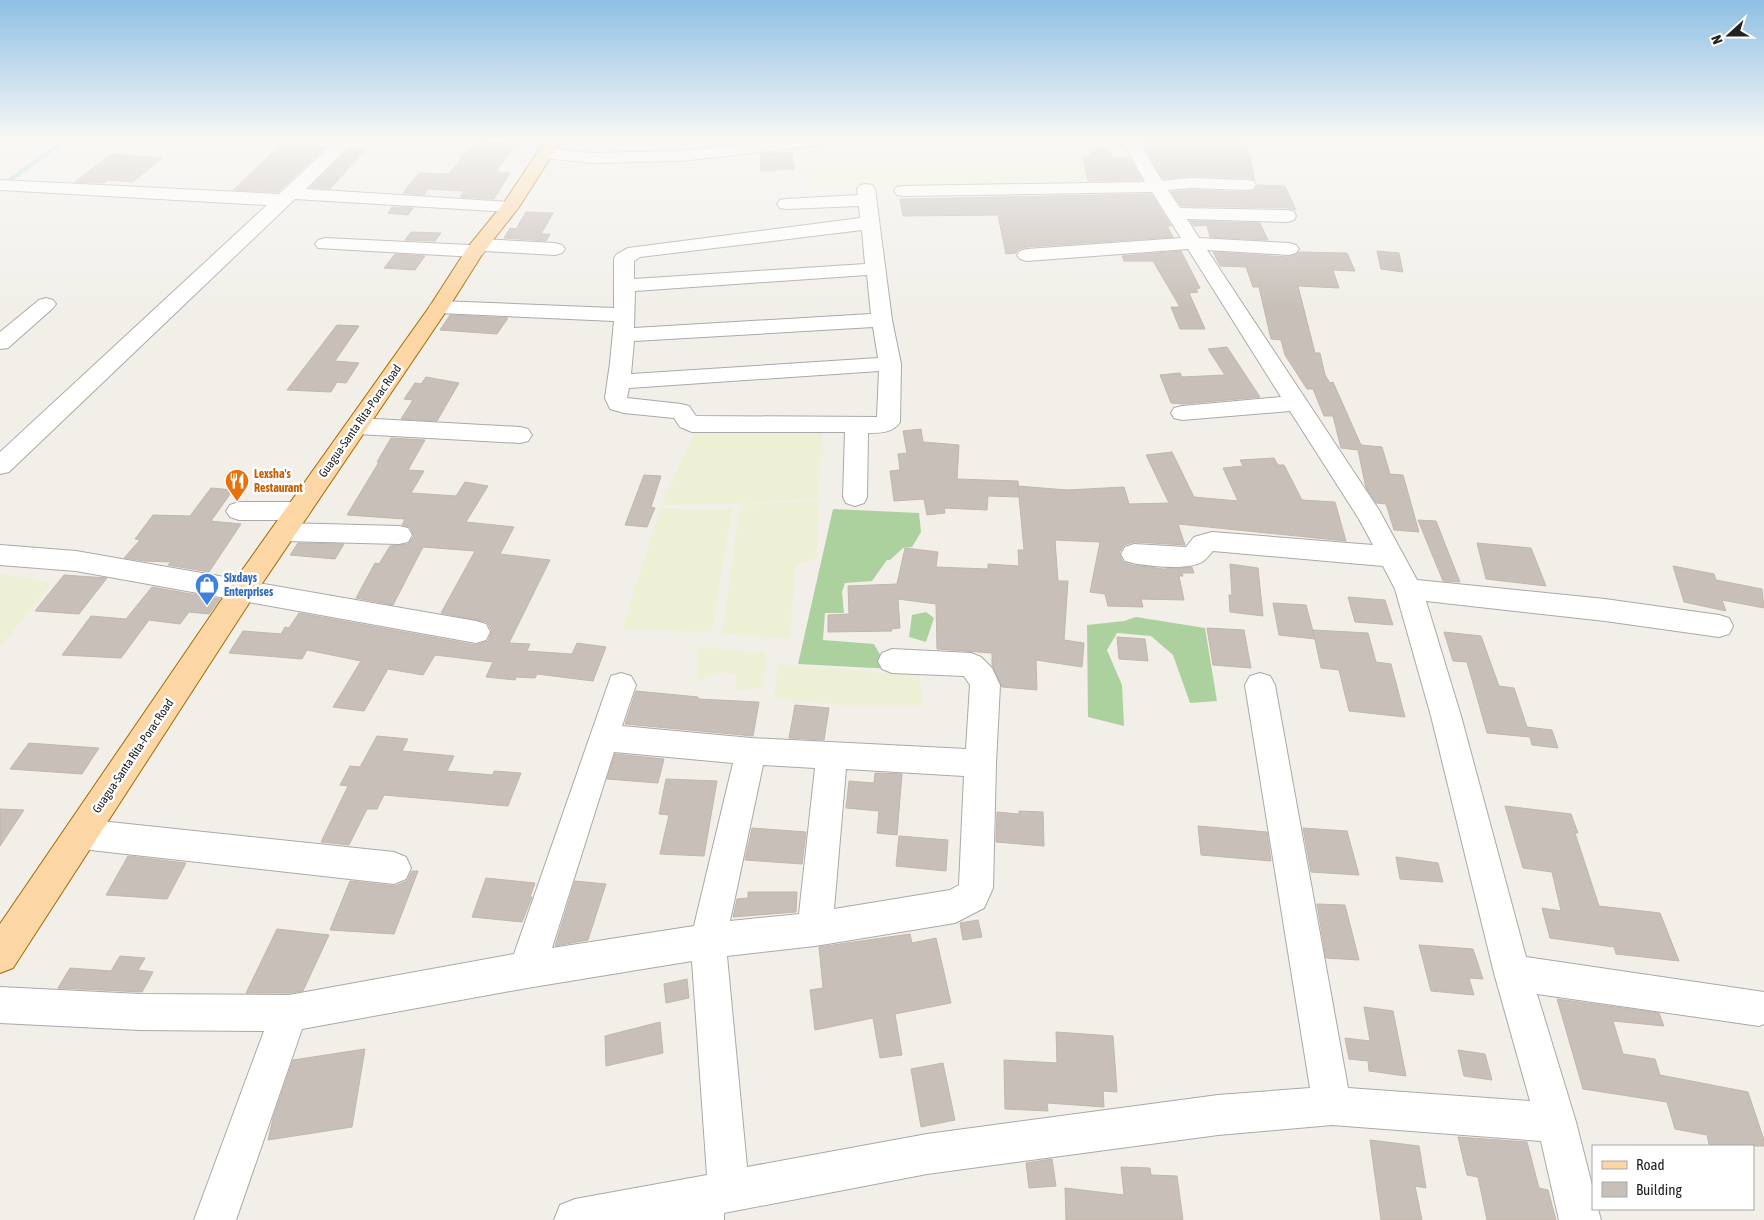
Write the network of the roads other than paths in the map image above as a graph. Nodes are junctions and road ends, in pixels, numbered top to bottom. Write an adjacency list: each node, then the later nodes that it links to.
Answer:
1 (260, 195): 4 (street)
2 (518, 195): 5 (main road, Guagua-Santa Rita-Porac Road)
3 (1165, 195): 6 (street)
4 (287, 196): 5 (street); 31 (street)
5 (510, 207): 12 (main road, Guagua-Santa Rita-Porac Road)
6 (1174, 213): 7 (street); 10 (street)
7 (1287, 216)
8 (869, 223): 9 (street); 9 (street); 16 (street)
9 (794, 231): 17 (street)
10 (1193, 243): 14 (street); 15 (street); 25 (street)
11 (325, 244): 12 (street)
12 (477, 248): 13 (street); 19 (main road, Guagua-Santa Rita-Porac Road)
13 (555, 249)
14 (1289, 249)
15 (1027, 256)
16 (875, 269): 17 (street); 20 (street)
17 (625, 286): 21 (street)
18 (46, 304): 22 (street)
19 (439, 307): 21 (street); 28 (main road, Guagua-Santa Rita-Porac Road)
20 (882, 320): 21 (street); 23 (street)
21 (624, 325): 24 (street)
22 (0, 343)
23 (890, 364): 24 (street); 27 (street)
24 (619, 382): 27 (street)
25 (1297, 403): 26 (street); 39 (street)
26 (1182, 413)
27 (857, 425): 33 (street)
28 (357, 426): 29 (street); 35 (main road, Guagua-Santa Rita-Porac Road)
29 (520, 435)
30 (0, 442): 31 (street)
31 (24, 443): 32 (street)
32 (0, 466)
33 (855, 497)
34 (239, 511): 35 (street)
35 (291, 522): 36 (street); 41 (main road, Guagua-Santa Rita-Porac Road)
36 (399, 535)
37 (1134, 554): 39 (street)
38 (0, 555): 41 (street)
39 (1393, 556): 40 (street)
40 (1409, 589): 42 (street); 57 (street)
41 (243, 590): 43 (street); 51 (main road, Guagua-Santa Rita-Porac Road)
42 (1719, 626)
43 (476, 632)
44 (892, 661): 50 (street)
45 (621, 685): 47 (street)
46 (1260, 685): 61 (street)
47 (604, 738): 48 (street); 56 (street)
48 (751, 751): 49 (street); 54 (street)
49 (832, 756): 50 (street); 53 (street)
50 (980, 763): 53 (street)
51 (81, 834): 52 (street); 55 (main road, Guagua-Santa Rita-Porac Road)
52 (394, 868)
53 (815, 929): 54 (street)
54 (708, 941): 56 (street); 63 (street)
55 (0, 955)
56 (527, 970): 60 (street)
57 (1512, 973): 59 (street); 62 (street)
58 (0, 1005): 60 (street)
59 (1759, 1008)
60 (289, 1013): 64 (street)
61 (1332, 1106): 62 (street); 63 (street)
62 (1556, 1122): 66 (street)
63 (712, 1202): 65 (street)
64 (215, 1220)
65 (575, 1220)
66 (1580, 1220)

